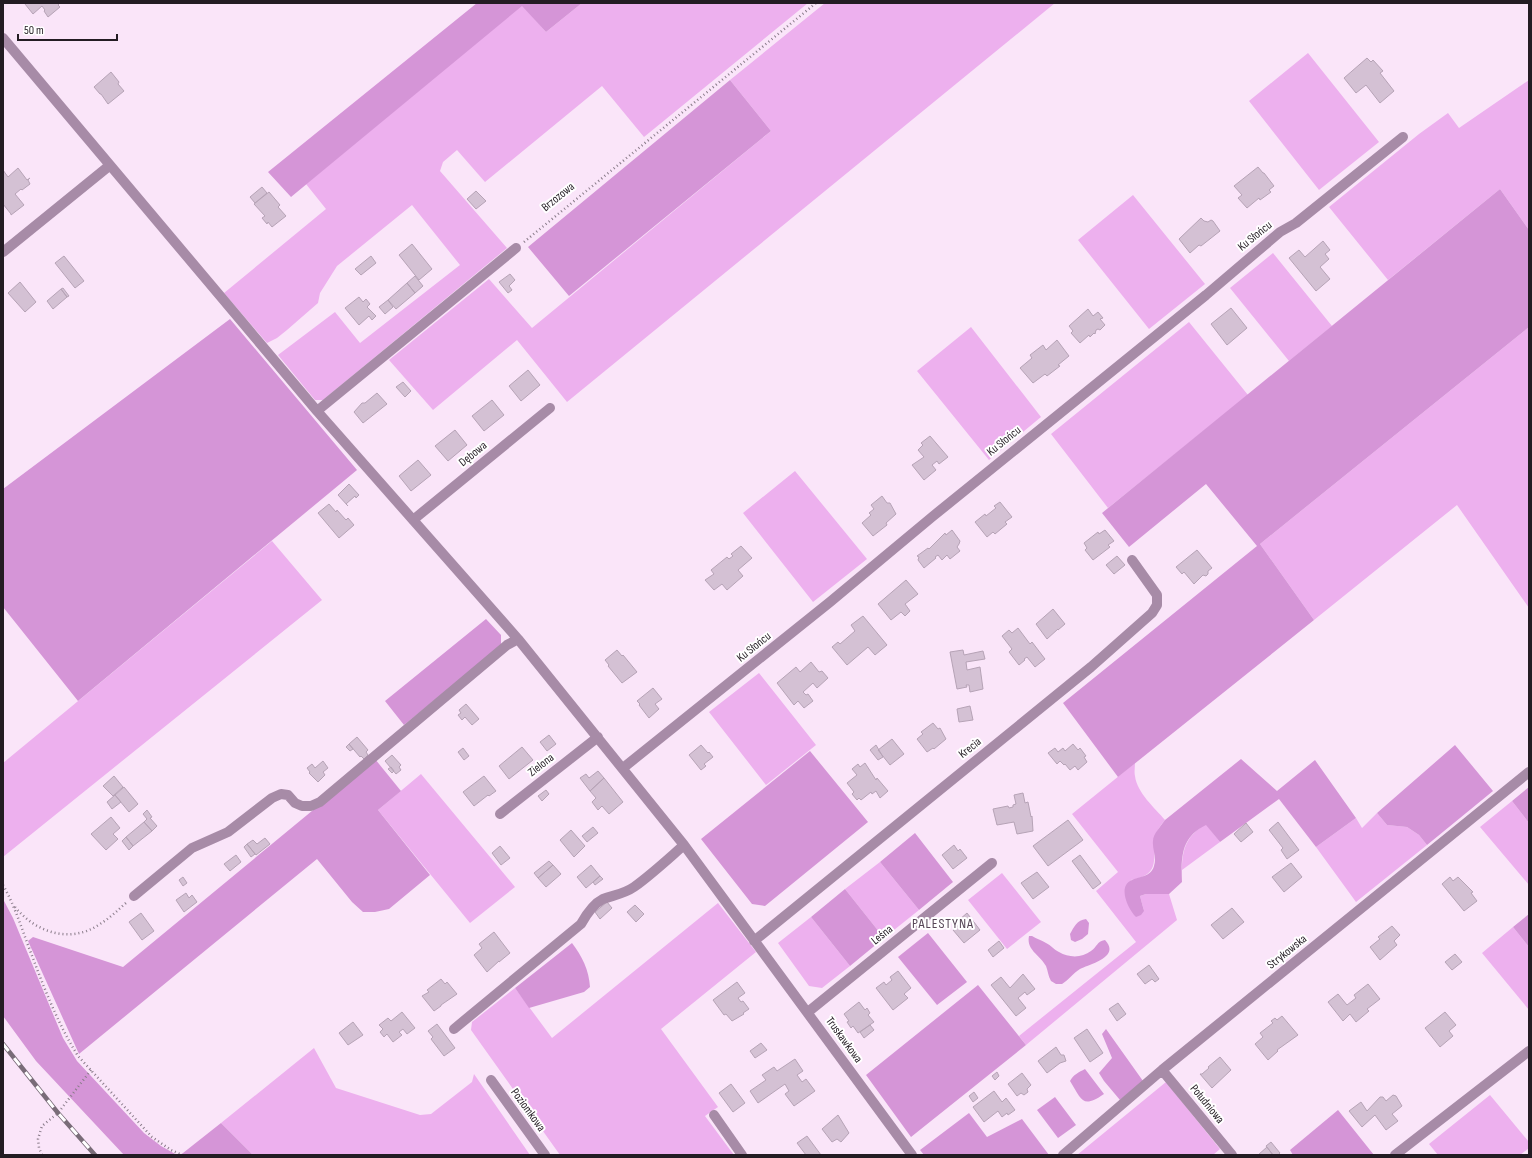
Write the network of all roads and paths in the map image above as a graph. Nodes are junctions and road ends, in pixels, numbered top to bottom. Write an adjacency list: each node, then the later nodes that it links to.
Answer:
1 (816, 3): 5 (path, Brzozowa)
2 (3, 38): 4 (street, Truskawkowa)
3 (1403, 137): 13 (street, Ku Słońcu)
4 (110, 166): 6 (street); 8 (street, Truskawkowa)
5 (516, 248): 8 (street)
6 (3, 252)
7 (550, 408): 9 (street, Dębowa)
8 (317, 411): 9 (street, Truskawkowa)
9 (413, 520): 11 (street, Truskawkowa)
10 (1132, 560): 21 (street, Krecia)
11 (518, 639): 12 (street, Truskawkowa); 19 (street)
12 (598, 737): 13 (street, Truskawkowa); 15 (street, Zielona)
13 (623, 768): 16 (street, Truskawkowa)
14 (1529, 772): 26 (street, Strykowska)
15 (500, 814)
16 (684, 846): 21 (street, Truskawkowa); 23 (street)
17 (992, 863): 22 (street, Leśna)
18 (3, 885): 20 (path)
19 (134, 896): 20 (path)
20 (13, 905): 25 (path)
21 (754, 941): 22 (street, Truskawkowa)
22 (808, 1012): 33 (street, Truskawkowa)
23 (454, 1029)
24 (1529, 1051): 36 (street)
25 (91, 1070): 29 (path); 30 (path)
26 (1162, 1070): 34 (street, Strykowska); 35 (street, Południowa)
27 (491, 1080): 31 (street, Poziomkowa)
28 (714, 1115): 32 (street)
29 (42, 1155)
30 (182, 1155)
31 (544, 1155)
32 (742, 1155)
33 (912, 1155)
34 (1063, 1155)
35 (1232, 1155)
36 (1395, 1155)

